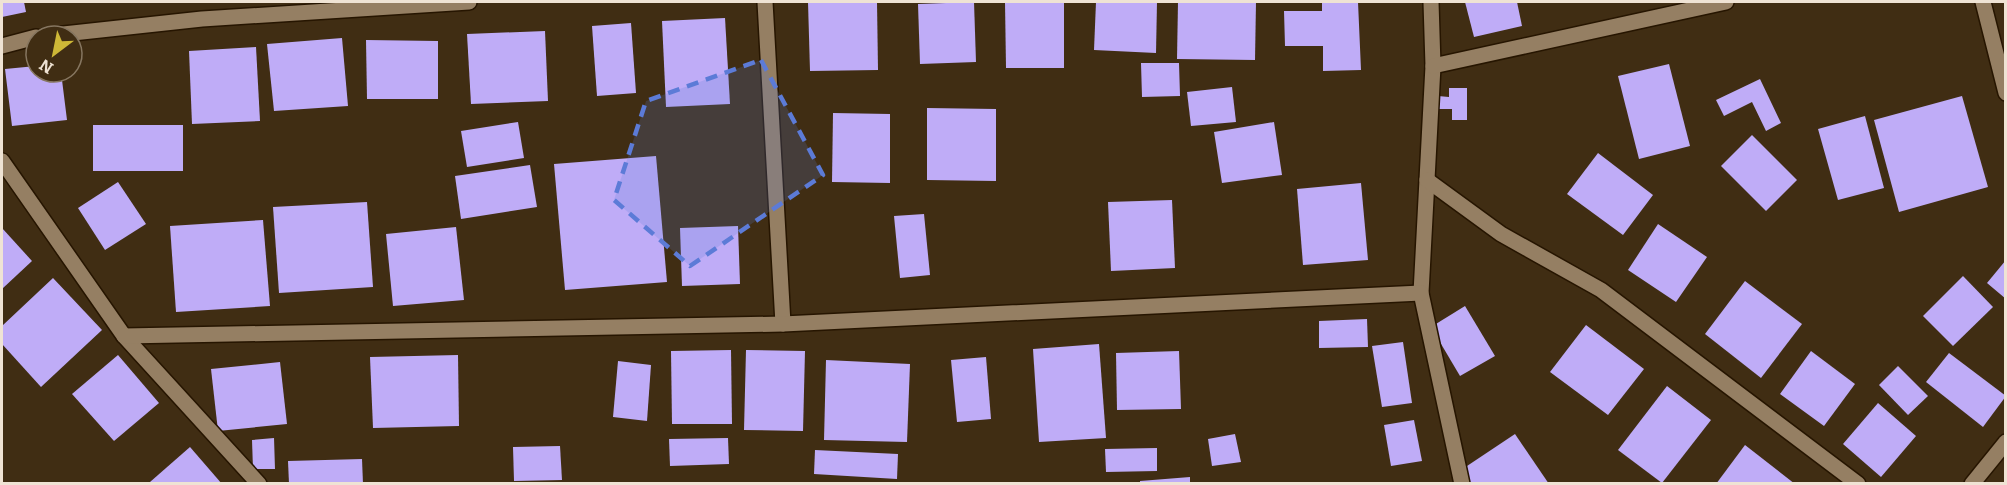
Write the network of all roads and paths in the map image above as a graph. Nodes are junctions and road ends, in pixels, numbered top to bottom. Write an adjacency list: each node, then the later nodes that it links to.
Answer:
1 (469, 2): 6 (street)
2 (765, 2): 14 (street)
3 (1431, 2): 9 (street)
4 (1726, 2): 9 (street)
5 (1983, 2): 10 (street)
6 (84, 32)
7 (24, 41): 8 (street)
8 (2, 46)
9 (1433, 66): 12 (street)
10 (2006, 93)
11 (2, 161): 15 (street)
12 (1427, 180): 13 (street); 19 (street)
13 (1421, 293): 14 (street); 18 (street)
14 (783, 324): 15 (street)
15 (124, 336): 17 (street)
16 (2006, 442): 20 (street)
17 (259, 483)
18 (1462, 483)
19 (1858, 483)
20 (1972, 483)

